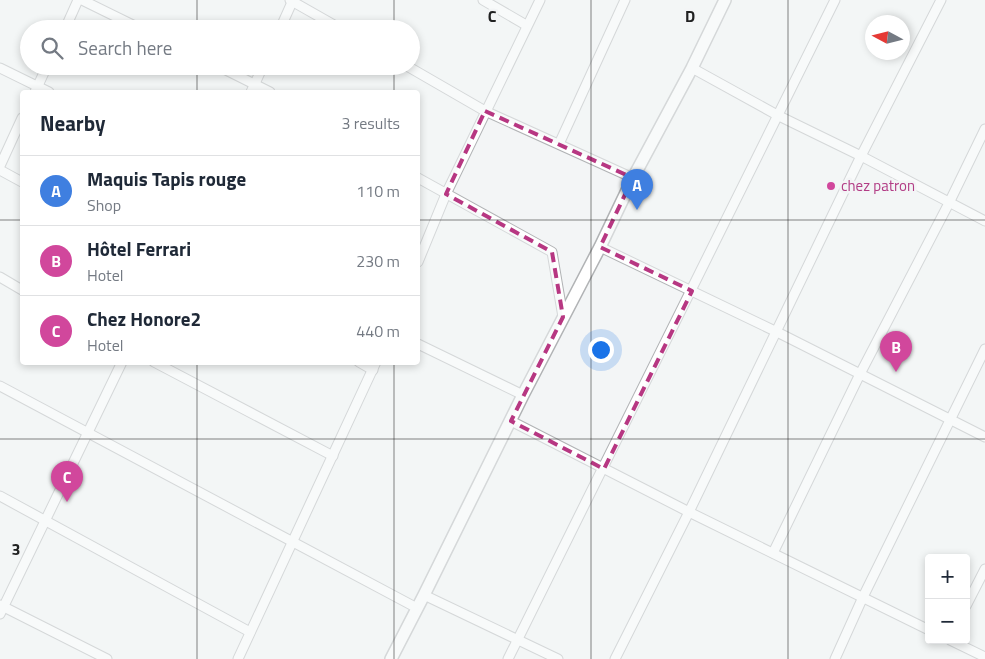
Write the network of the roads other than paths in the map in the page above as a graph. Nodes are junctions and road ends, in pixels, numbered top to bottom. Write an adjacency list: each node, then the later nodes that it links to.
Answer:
1 (78, 0): 10 (street)
2 (82, 0): 11 (street)
3 (292, 0): 12 (street); 13 (street)
4 (483, 0): 14 (street)
5 (540, 0): 14 (street)
6 (625, 0): 27 (street)
7 (725, 0): 16 (street)
8 (836, 0): 24 (street)
9 (942, 0): 28 (street)
10 (69, 20)
11 (123, 20)
12 (284, 20)
13 (326, 20)
14 (526, 25): 23 (street)
15 (0, 68): 22 (street)
16 (692, 68): 24 (street); 31 (street)
17 (420, 74): 23 (street)
18 (43, 75): 22 (street)
19 (232, 75): 21 (street)
20 (259, 75): 21 (street)
21 (253, 88)
22 (36, 89)
23 (485, 111): 27 (street); 34 (street)
24 (779, 116): 28 (street); 41 (street)
25 (20, 122): 29 (street)
26 (985, 129): 35 (street)
27 (559, 144): 31 (street)
28 (861, 156): 35 (street); 43 (street)
29 (0, 166)
30 (0, 170): 33 (street)
31 (633, 178): 37 (street)
32 (420, 179): 34 (street)
33 (20, 181)
34 (446, 194): 38 (street); 42 (street)
35 (949, 203): 36 (street); 49 (street)
36 (985, 220)
37 (600, 247): 41 (street); 42 (street)
38 (420, 257)
39 (0, 277): 40 (street)
40 (20, 289)
41 (692, 291): 43 (street); 57 (street)
42 (563, 317): 51 (street)
43 (777, 332): 49 (street); 59 (street)
44 (420, 345): 51 (street)
45 (985, 350): 52 (street)
46 (121, 365): 54 (street)
47 (160, 365): 56 (street)
48 (374, 366): 56 (street)
49 (860, 374): 52 (street); 62 (street)
50 (0, 386): 54 (street)
51 (522, 395): 53 (street)
52 (949, 420): 55 (street); 65 (street)
53 (510, 421): 57 (street); 64 (street)
54 (88, 434): 60 (street); 61 (street)
55 (985, 437)
56 (333, 456): 61 (street)
57 (604, 469): 59 (street); 71 (street)
58 (0, 496): 60 (street)
59 (690, 512): 62 (street); 79 (street)
60 (44, 521): 67 (street); 70 (street)
61 (291, 542): 68 (street); 70 (street)
62 (773, 553): 65 (street)
63 (985, 569): 66 (street)
64 (424, 595): 68 (street); 71 (street)
65 (864, 597): 69 (street); 80 (street)
66 (970, 599)
67 (1, 608): 74 (street)
68 (417, 608): 76 (street)
69 (925, 628)
70 (250, 632): 75 (street)
71 (518, 639): 77 (street); 78 (street)
72 (958, 644): 73 (street)
73 (985, 657)
74 (107, 659)
75 (238, 659)
76 (391, 659)
77 (508, 659)
78 (558, 659)
79 (616, 659)
80 (836, 659)

